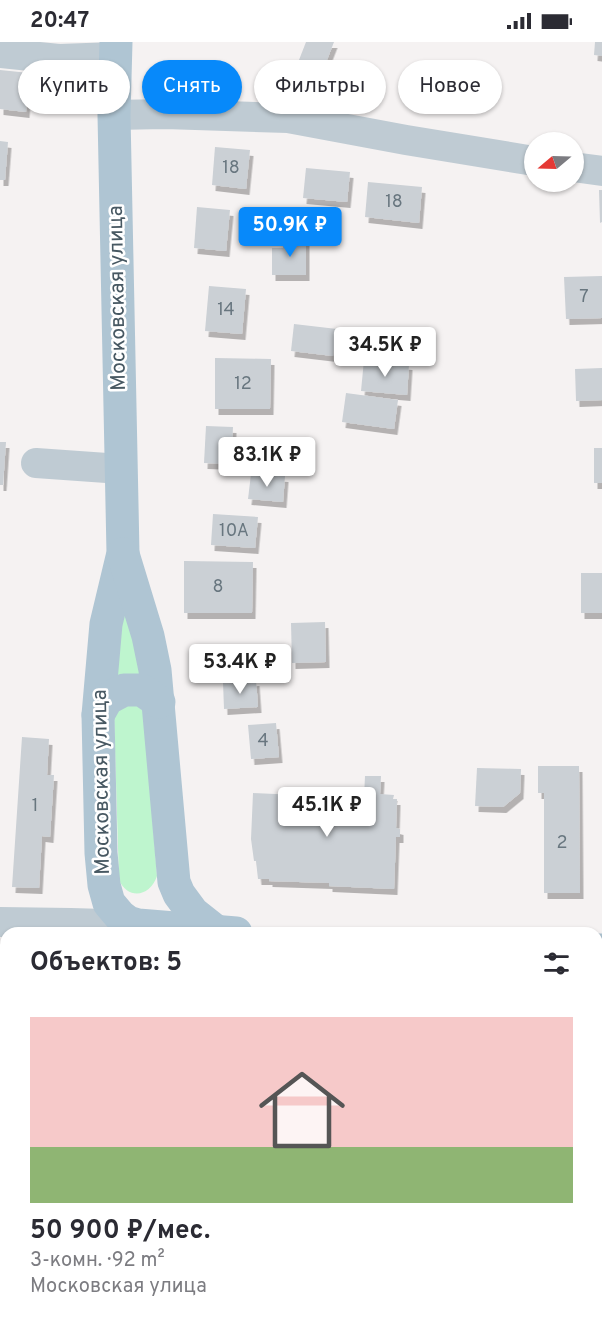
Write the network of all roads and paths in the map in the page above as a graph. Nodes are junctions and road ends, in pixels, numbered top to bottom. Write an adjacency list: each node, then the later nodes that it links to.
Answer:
1 (115, 50): 2 (street); 3 (main road, Московская улица)
2 (0, 53)
3 (114, 115): 4 (street); 8 (main road, Московская улица)
4 (524, 159)
5 (584, 169): 6 (street)
6 (602, 171)
7 (36, 463): 8 (street)
8 (121, 469): 9 (main road, Московская улица)
9 (123, 553): 10 (main road, Московская улица); 11 (main road, Московская улица)
10 (159, 702): 11 (main road); 12 (main road, Московская улица)
11 (98, 715): 13 (main road, Московская улица)
12 (174, 882): 16 (main road); 18 (main road, Московская улица)
13 (104, 885): 15 (street); 16 (main road, Московская улица)
14 (0, 922): 15 (street)
15 (71, 923): 16 (street)
16 (138, 926): 17 (main road)
17 (153, 927)
18 (217, 927)

